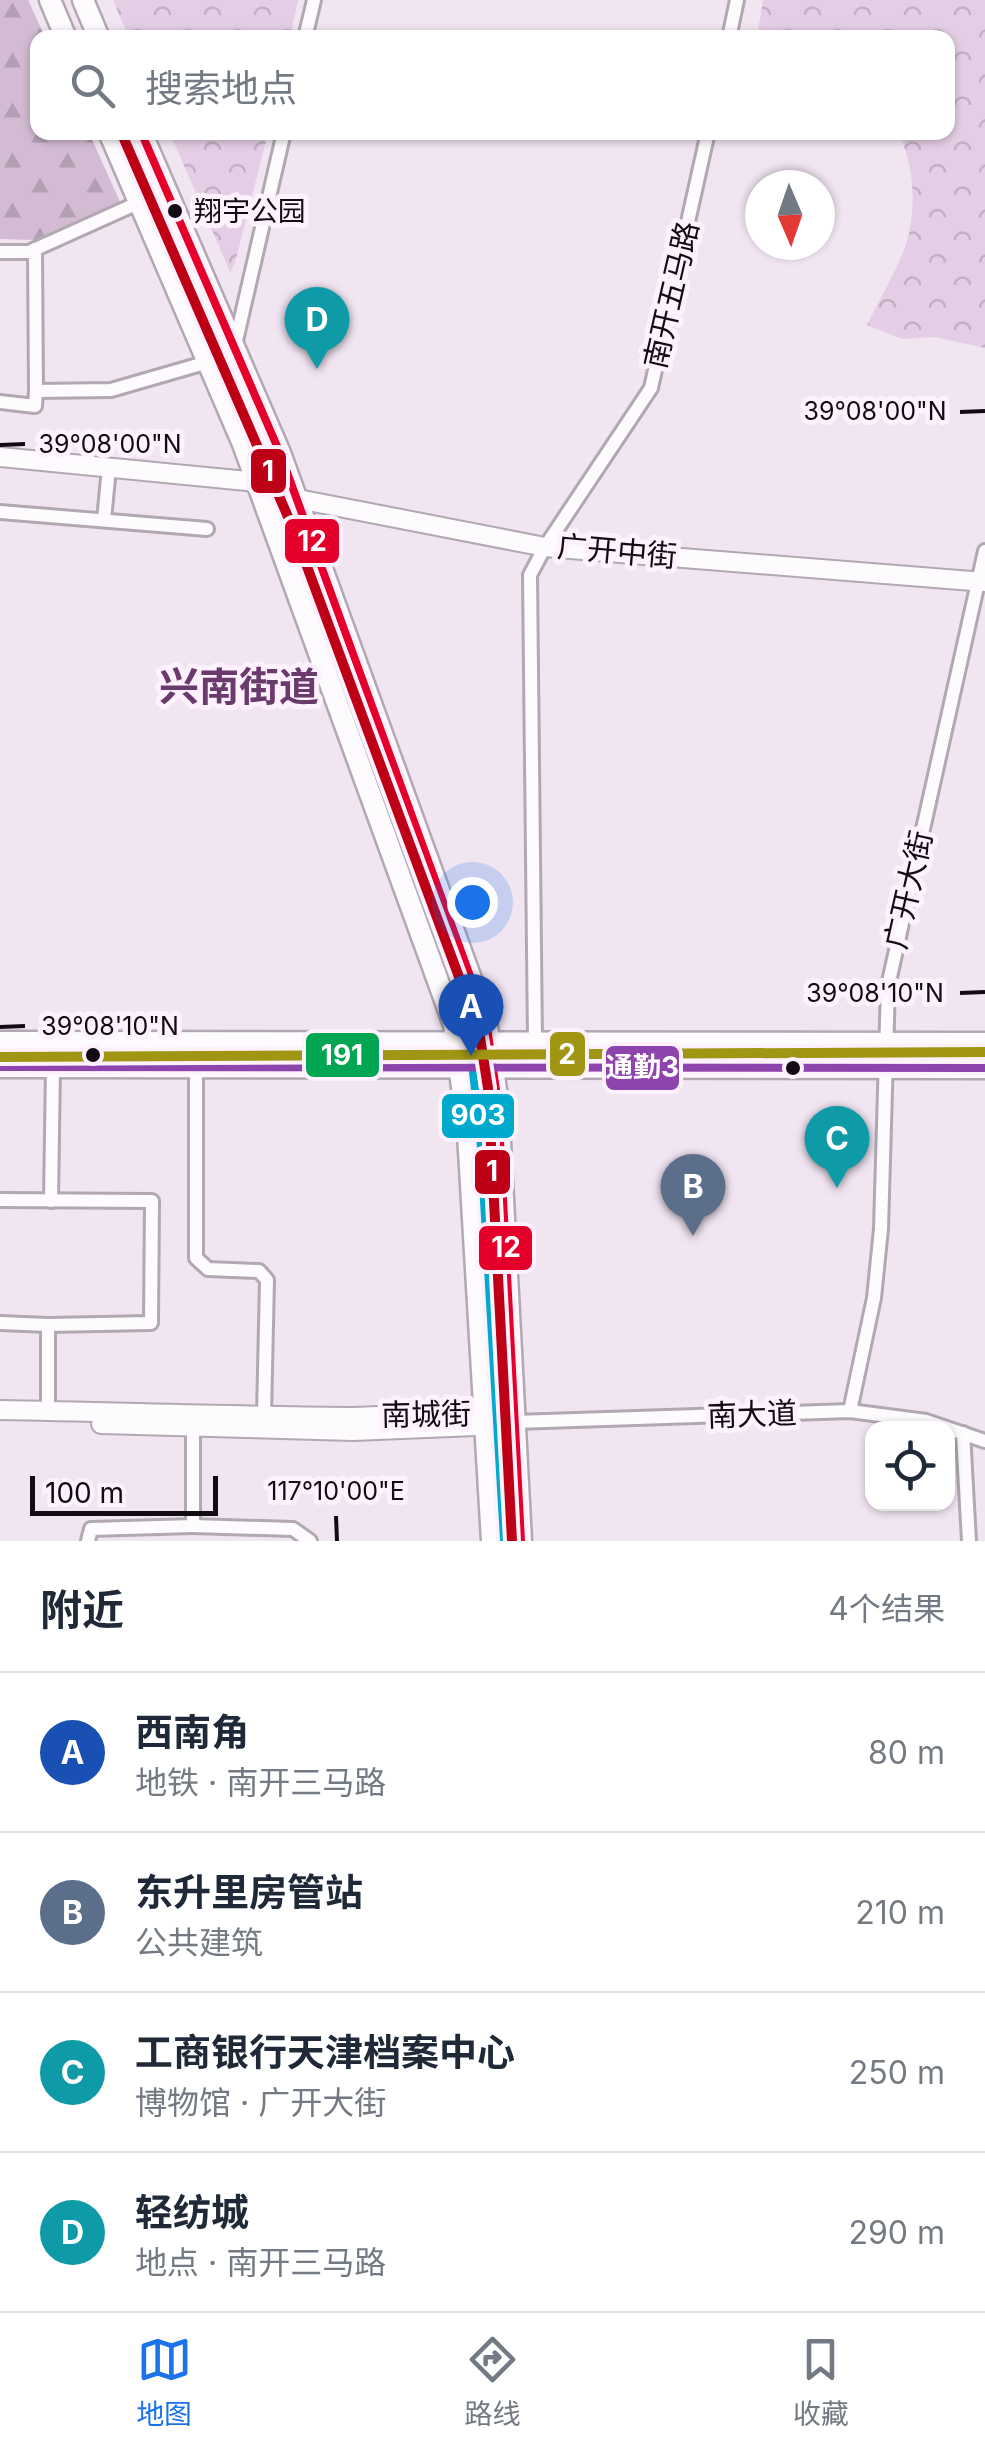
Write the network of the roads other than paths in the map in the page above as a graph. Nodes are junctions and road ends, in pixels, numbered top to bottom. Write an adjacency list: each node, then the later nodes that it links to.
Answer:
1 (50, 0): 5 (main road)
2 (83, 0): 6 (main road)
3 (314, 0): 7 (street)
4 (737, 0): 8 (street)
5 (63, 30)
6 (96, 30)
7 (308, 30)
8 (731, 30)
9 (112, 140): 13 (main road)
10 (143, 140): 16 (main road)
11 (282, 140): 16 (street)
12 (706, 140): 27 (street, 南开五马路)
13 (140, 202): 14 (street); 17 (main road)
14 (35, 249): 15 (street); 18 (street)
15 (0, 252)
16 (234, 347): 23 (main road)
17 (208, 362): 18 (street); 22 (main road)
18 (36, 391): 19 (street)
19 (0, 402)
20 (0, 457): 21 (street, 广开中街)
21 (109, 468): 22 (street, 广开中街); 25 (street)
22 (256, 482): 23 (street, 广开中街); 31 (main road)
23 (298, 499): 27 (street, 广开中街); 32 (main road)
24 (0, 512): 25 (street)
25 (104, 520): 26 (street)
26 (207, 528)
27 (545, 547): 29 (street, 广开中街); 33 (street, 南开五马路)
28 (985, 551): 29 (street, 广开大街)
29 (982, 582): 35 (street, 广开大街)
30 (0, 1042): 31 (main road)
31 (457, 1042): 32 (main road); 40 (main road)
32 (490, 1042): 33 (main road); 41 (main road)
33 (534, 1042): 35 (main road)
34 (985, 1044): 35 (main road)
35 (886, 1045): 42 (street, 广开大街)
36 (196, 1066): 38 (main road); 40 (main road); 50 (street)
37 (0, 1067): 38 (main road)
38 (53, 1067): 44 (street)
39 (985, 1068): 42 (main road)
40 (462, 1069): 41 (main road); 52 (main road)
41 (494, 1069): 42 (main road); 53 (main road)
42 (884, 1069): 49 (street, 广开大街)
43 (0, 1200): 44 (street)
44 (51, 1201): 46 (street)
45 (0, 1323): 46 (street)
46 (48, 1325): 48 (street)
47 (0, 1410): 48 (street, 南城街)
48 (48, 1411): 50 (street, 南城街)
49 (850, 1411): 53 (street, 南大道); 55 (street, 南大道)
50 (264, 1415): 52 (street, 南城街)
51 (0, 1421): 54 (street, 南城街)
52 (485, 1421): 53 (street, 南城街); 54 (street, 南城街); 60 (main road)
53 (515, 1422): 61 (main road)
54 (192, 1426): 57 (street)
55 (964, 1432): 56 (street, 南大道); 62 (street)
56 (985, 1441)
57 (192, 1526): 58 (street); 59 (street)
58 (88, 1541)
59 (310, 1541)
60 (492, 1541)
61 (521, 1541)
62 (969, 1541)

